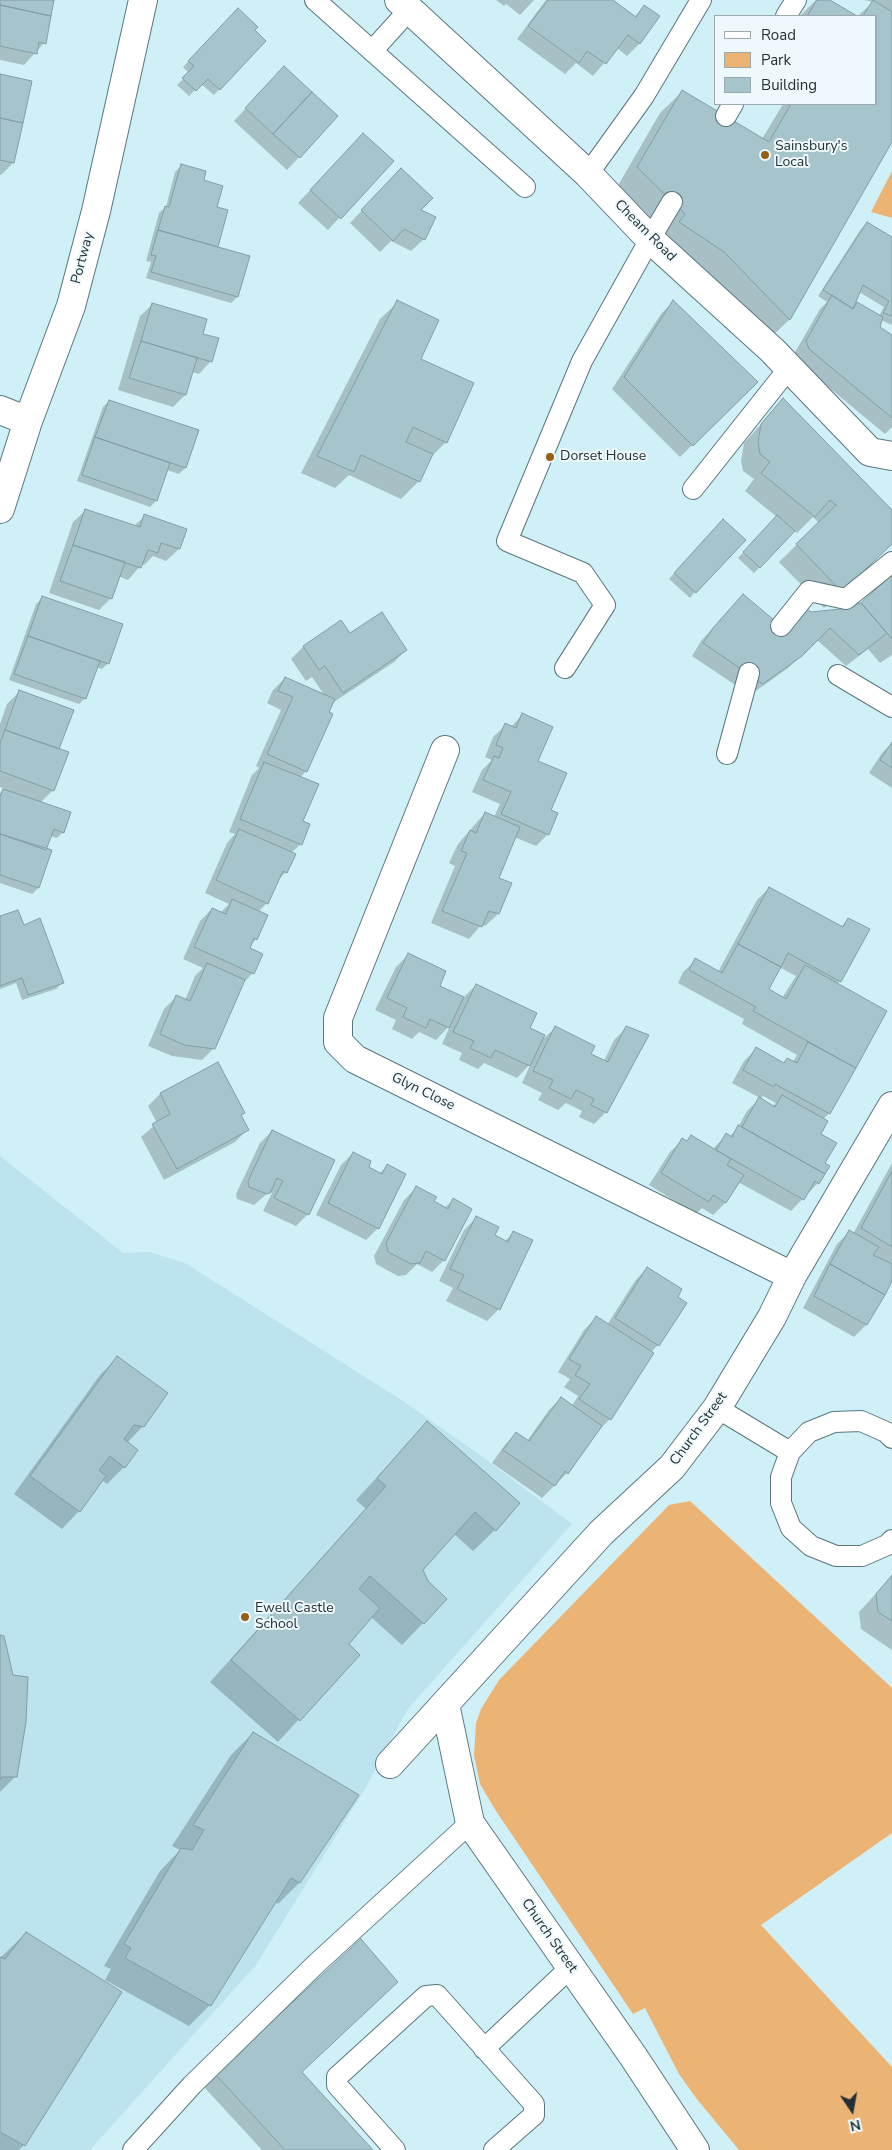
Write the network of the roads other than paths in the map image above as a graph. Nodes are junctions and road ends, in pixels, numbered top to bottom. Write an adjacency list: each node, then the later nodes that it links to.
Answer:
1 (143, 0): 14 (street, Portway)
2 (315, 0): 7 (lane)
3 (701, 0): 8 (lane)
4 (796, 0): 6 (lane)
5 (405, 5): 7 (lane); 8 (street, Cheam Road)
6 (787, 15)
7 (372, 51): 9 (lane)
8 (588, 174): 11 (street, Cheam Road)
9 (525, 187)
10 (672, 202): 11 (lane)
11 (650, 239): 12 (street, Cheam Road); 20 (lane)
12 (789, 368): 15 (street, Cheam Road); 16 (lane)
13 (0, 410): 14 (street)
14 (28, 421): 17 (street, Portway)
15 (892, 456)
16 (693, 489)
17 (0, 509)
18 (892, 562): 19 (lane)
19 (781, 626)
20 (565, 668)
21 (749, 673): 25 (lane)
22 (838, 675): 23 (lane)
23 (892, 706)
24 (445, 750): 27 (street, Glyn Close)
25 (727, 754)
26 (892, 1106): 27 (street, Church Street)
27 (792, 1276): 28 (street, Church Street)
28 (717, 1408): 30 (lane); 32 (street, Church Street)
29 (892, 1438): 30 (lane)
30 (790, 1452): 31 (lane)
31 (892, 1540)
32 (445, 1704): 33 (street, Church Street); 34 (street, Church Street)
33 (390, 1764)
34 (470, 1823): 35 (street, Church Street); 37 (lane)
35 (571, 1967): 36 (lane); 40 (street, Church Street)
36 (484, 2049): 38 (lane); 39 (lane)
37 (133, 2150)
38 (395, 2150)
39 (494, 2150)
40 (695, 2150)

